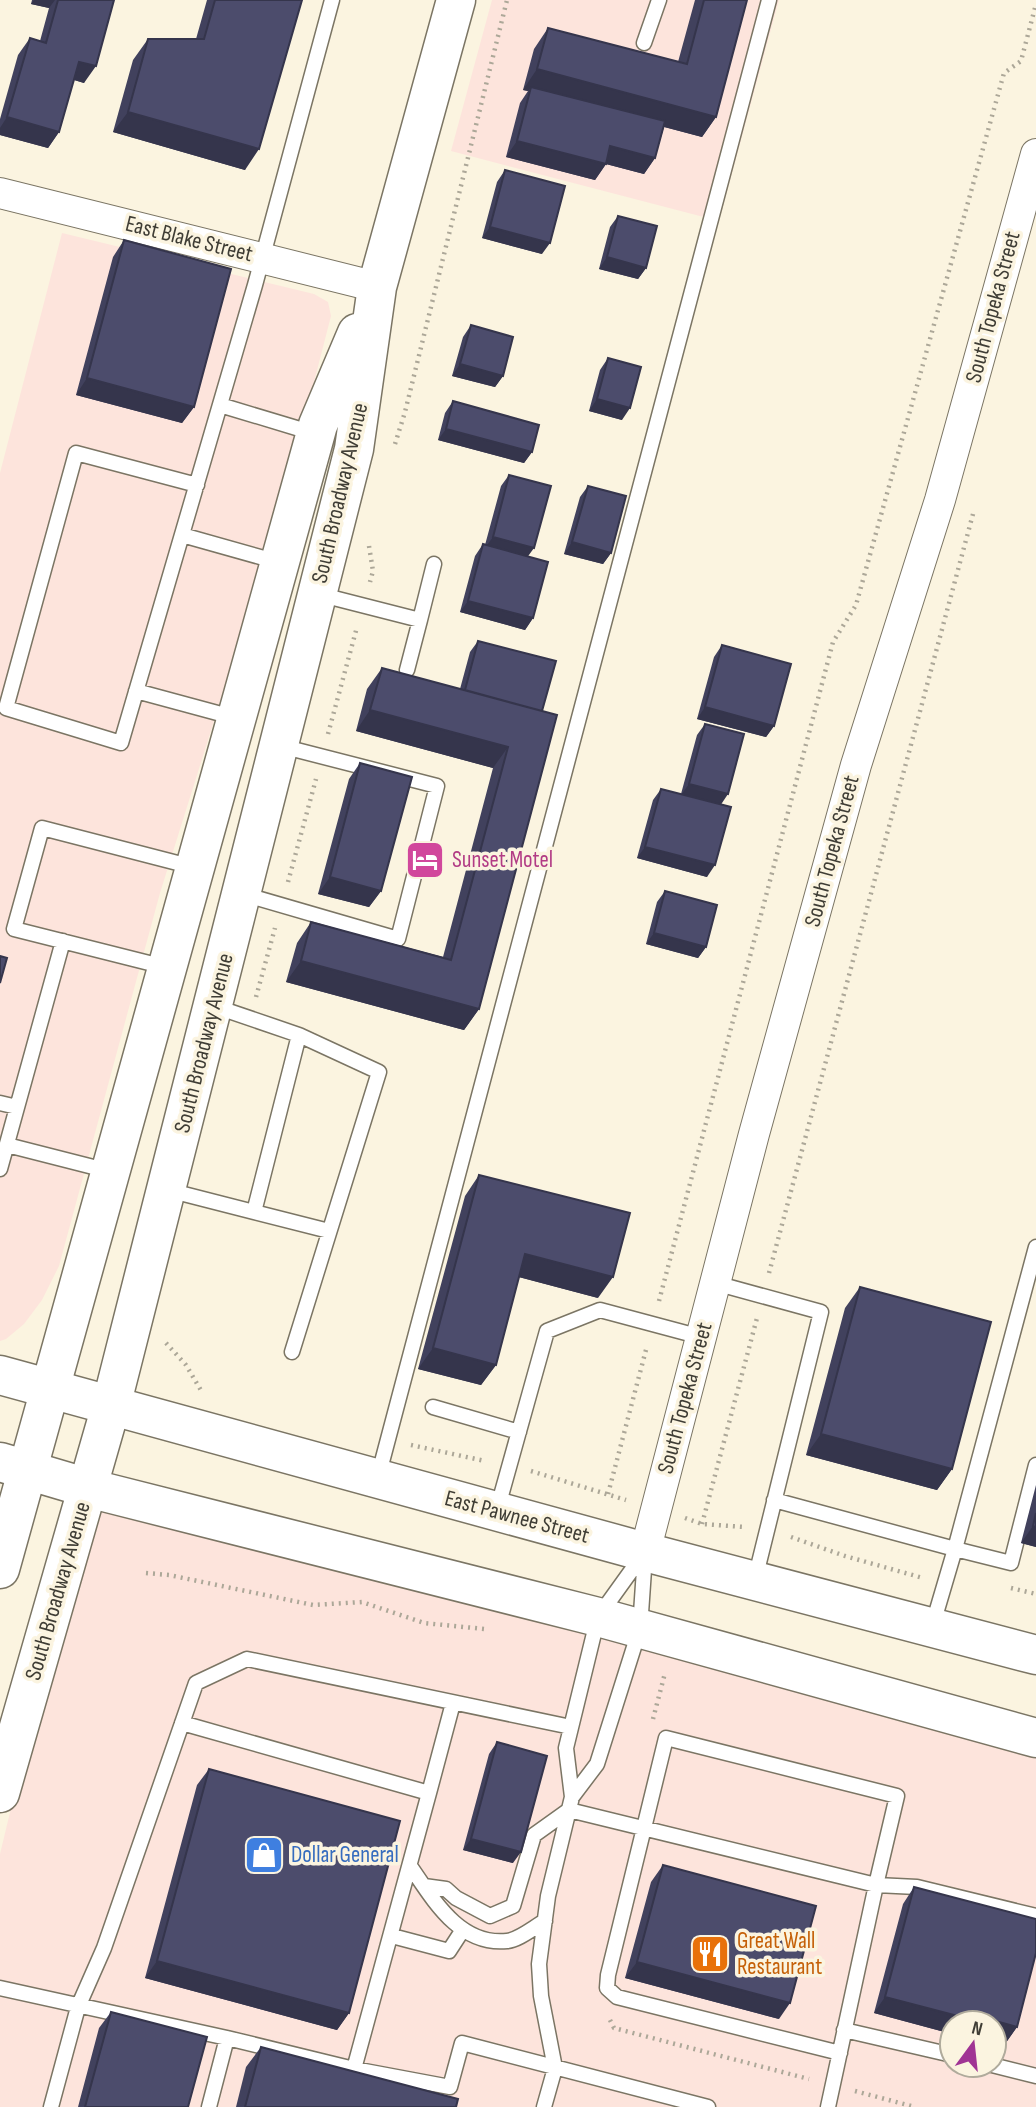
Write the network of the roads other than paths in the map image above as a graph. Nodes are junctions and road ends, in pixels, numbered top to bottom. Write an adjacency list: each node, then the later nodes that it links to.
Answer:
1 (332, 0): 8 (lane)
2 (456, 0): 9 (main road, South Broadway Avenue)
3 (659, 0): 5 (lane)
4 (769, 0): 47 (lane)
5 (644, 43)
6 (1036, 154): 37 (street, South Topeka Street)
7 (0, 193): 8 (street, East Blake Street)
8 (263, 257): 9 (street, East Blake Street); 10 (lane)
9 (377, 287): 11 (main road, South Broadway Avenue); 16 (main road, South Broadway Avenue)
10 (220, 405): 11 (lane); 12 (lane)
11 (316, 433): 14 (main road, South Broadway Avenue)
12 (197, 485): 13 (lane); 19 (lane)
13 (182, 536): 14 (lane); 19 (lane)
14 (279, 562): 20 (main road, South Broadway Avenue)
15 (434, 564): 17 (lane)
16 (317, 593): 17 (lane); 21 (main road, South Broadway Avenue)
17 (419, 620): 18 (lane)
18 (408, 670)
19 (136, 691): 20 (lane)
20 (236, 718): 22 (main road, South Broadway Avenue)
21 (279, 746): 23 (main road, South Broadway Avenue); 23 (lane)
22 (195, 867): 24 (lane); 25 (main road, South Broadway Avenue)
23 (241, 894): 26 (main road, South Broadway Avenue)
24 (63, 941): 25 (lane); 29 (lane)
25 (166, 967): 32 (main road, South Broadway Avenue)
26 (213, 1006): 27 (lane); 33 (main road, South Broadway Avenue)
27 (299, 1035): 34 (lane); 35 (lane)
28 (0, 1103): 29 (lane)
29 (17, 1107): 30 (lane)
30 (7, 1145): 31 (lane); 32 (lane)
31 (0, 1169)
32 (109, 1171): 41 (main road, South Broadway Avenue)
33 (166, 1189): 34 (lane); 42 (main road, South Broadway Avenue)
34 (254, 1212): 35 (lane)
35 (329, 1231): 39 (lane)
36 (1036, 1247): 51 (lane)
37 (715, 1283): 38 (street, South Topeka Street); 49 (lane)
38 (701, 1337): 44 (lane); 52 (street, South Topeka Street)
39 (292, 1352)
40 (0, 1375): 41 (main road, East Pawnee Street)
41 (49, 1387): 42 (main road, East Pawnee Street); 46 (main road, South Broadway Avenue)
42 (111, 1406): 47 (main road, East Pawnee Street); 48 (main road, South Broadway Avenue)
43 (433, 1407): 44 (lane)
44 (519, 1432): 50 (lane)
45 (1036, 1465): 51 (lane)
46 (13, 1466): 48 (main road); 53 (main road, South Broadway Avenue)
47 (377, 1479): 50 (main road, East Pawnee Street)
48 (88, 1488): 55 (main road); 63 (main road, South Broadway Avenue)
49 (774, 1500): 51 (lane); 54 (lane)
50 (496, 1511): 52 (main road, East Pawnee Street)
51 (955, 1549): 57 (lane)
52 (645, 1552): 54 (main road, East Pawnee Street); 55 (lane); 56 (lane)
53 (0, 1569)
54 (754, 1581): 57 (main road, East Pawnee Street)
55 (598, 1617): 56 (main road); 61 (lane)
56 (640, 1628): 62 (main road); 65 (lane)
57 (932, 1628): 58 (main road, East Pawnee Street)
58 (1036, 1655)
59 (453, 1703): 60 (lane); 61 (lane); 64 (lane)
60 (182, 1723): 64 (lane); 75 (lane)
61 (571, 1727): 65 (lane)
62 (1036, 1738)
63 (0, 1793)
64 (429, 1793): 67 (lane)
65 (570, 1804): 66 (lane); 69 (lane); 71 (lane)
66 (644, 1827): 68 (lane); 68 (lane); 79 (lane)
67 (410, 1866): 69 (lane); 73 (lane)
68 (876, 1885): 70 (lane); 76 (lane)
69 (424, 1886): 72 (lane)
70 (1036, 1916)
71 (545, 1921): 72 (lane); 80 (lane)
72 (462, 1931): 73 (lane)
73 (392, 1936): 81 (lane)
74 (0, 1988): 75 (lane)
75 (78, 2007): 77 (lane); 84 (lane)
76 (844, 2030): 78 (lane); 79 (lane)
77 (227, 2038): 81 (lane); 85 (lane)
78 (938, 2052)
79 (839, 2053): 88 (lane)
80 (555, 2068): 81 (lane); 86 (lane); 87 (lane)
81 (354, 2069)
82 (1008, 2069): 83 (lane)
83 (1036, 2076)
84 (51, 2107)
85 (209, 2107)
86 (544, 2107)
87 (708, 2107)
88 (828, 2107)

